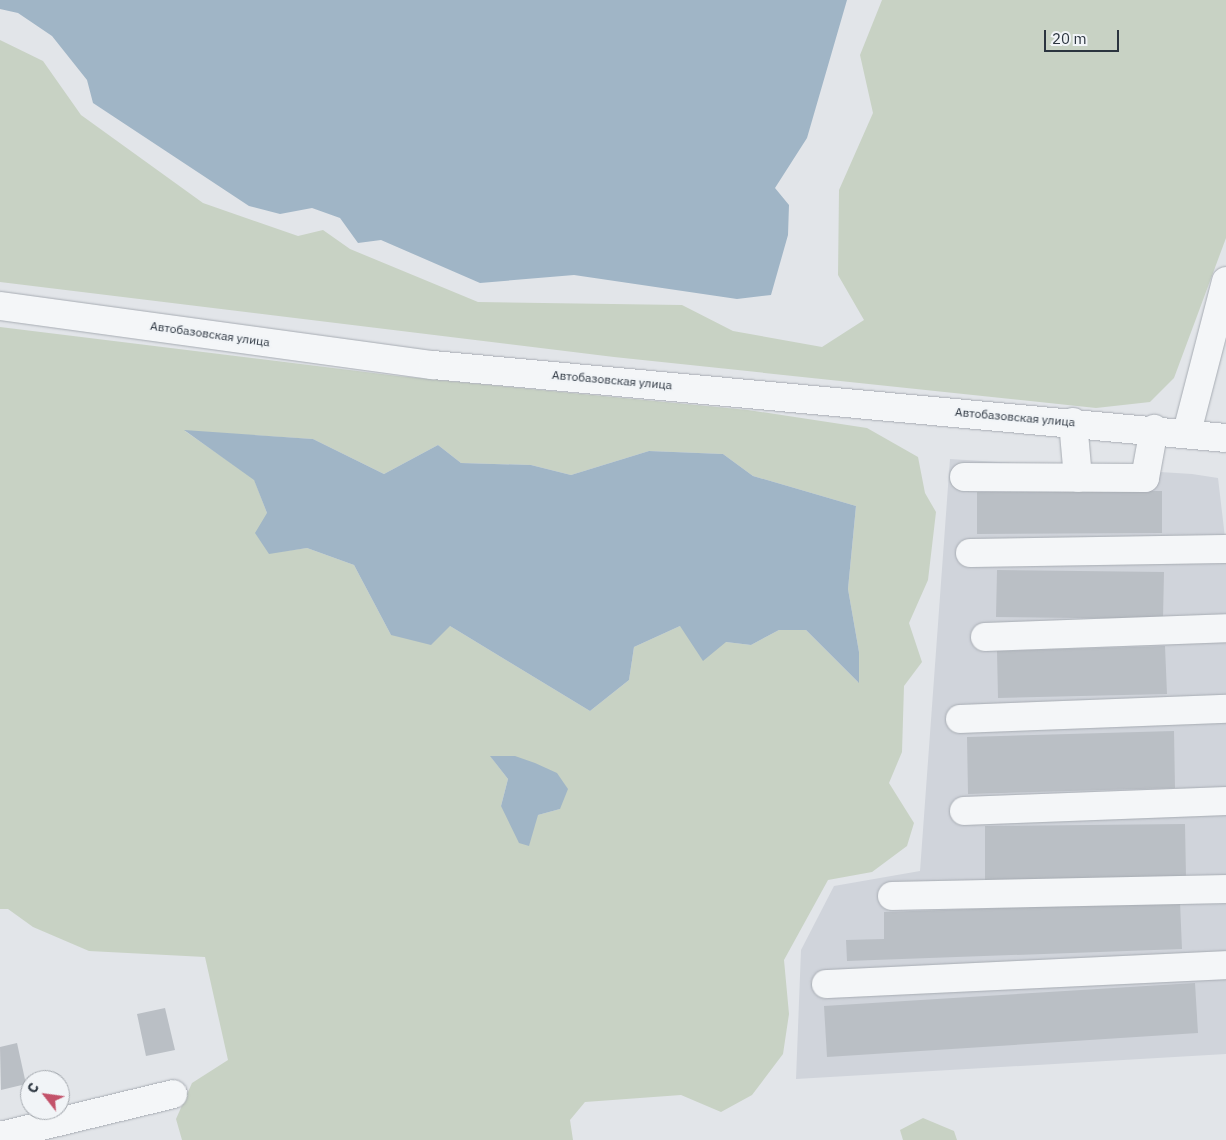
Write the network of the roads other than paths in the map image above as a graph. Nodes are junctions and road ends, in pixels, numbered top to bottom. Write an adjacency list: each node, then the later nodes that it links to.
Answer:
1 (1226, 281): 5 (street)
2 (0, 306): 3 (street, Автобазовская улица)
3 (1074, 422): 4 (street, Автобазовская улица); 8 (street)
4 (1154, 429): 5 (street, Автобазовская улица); 8 (street)
5 (1187, 432): 6 (street, Автобазовская улица)
6 (1226, 438)
7 (964, 477): 8 (street)
8 (1078, 478)
9 (1226, 549): 10 (street)
10 (970, 553)
11 (1226, 628): 12 (street)
12 (985, 637)
13 (1226, 710): 14 (street)
14 (960, 719)
15 (1226, 801): 16 (street)
16 (964, 811)
17 (1226, 889): 18 (street)
18 (892, 896)
19 (1226, 965): 20 (street)
20 (826, 984)
21 (172, 1094): 22 (street)
22 (0, 1136)

